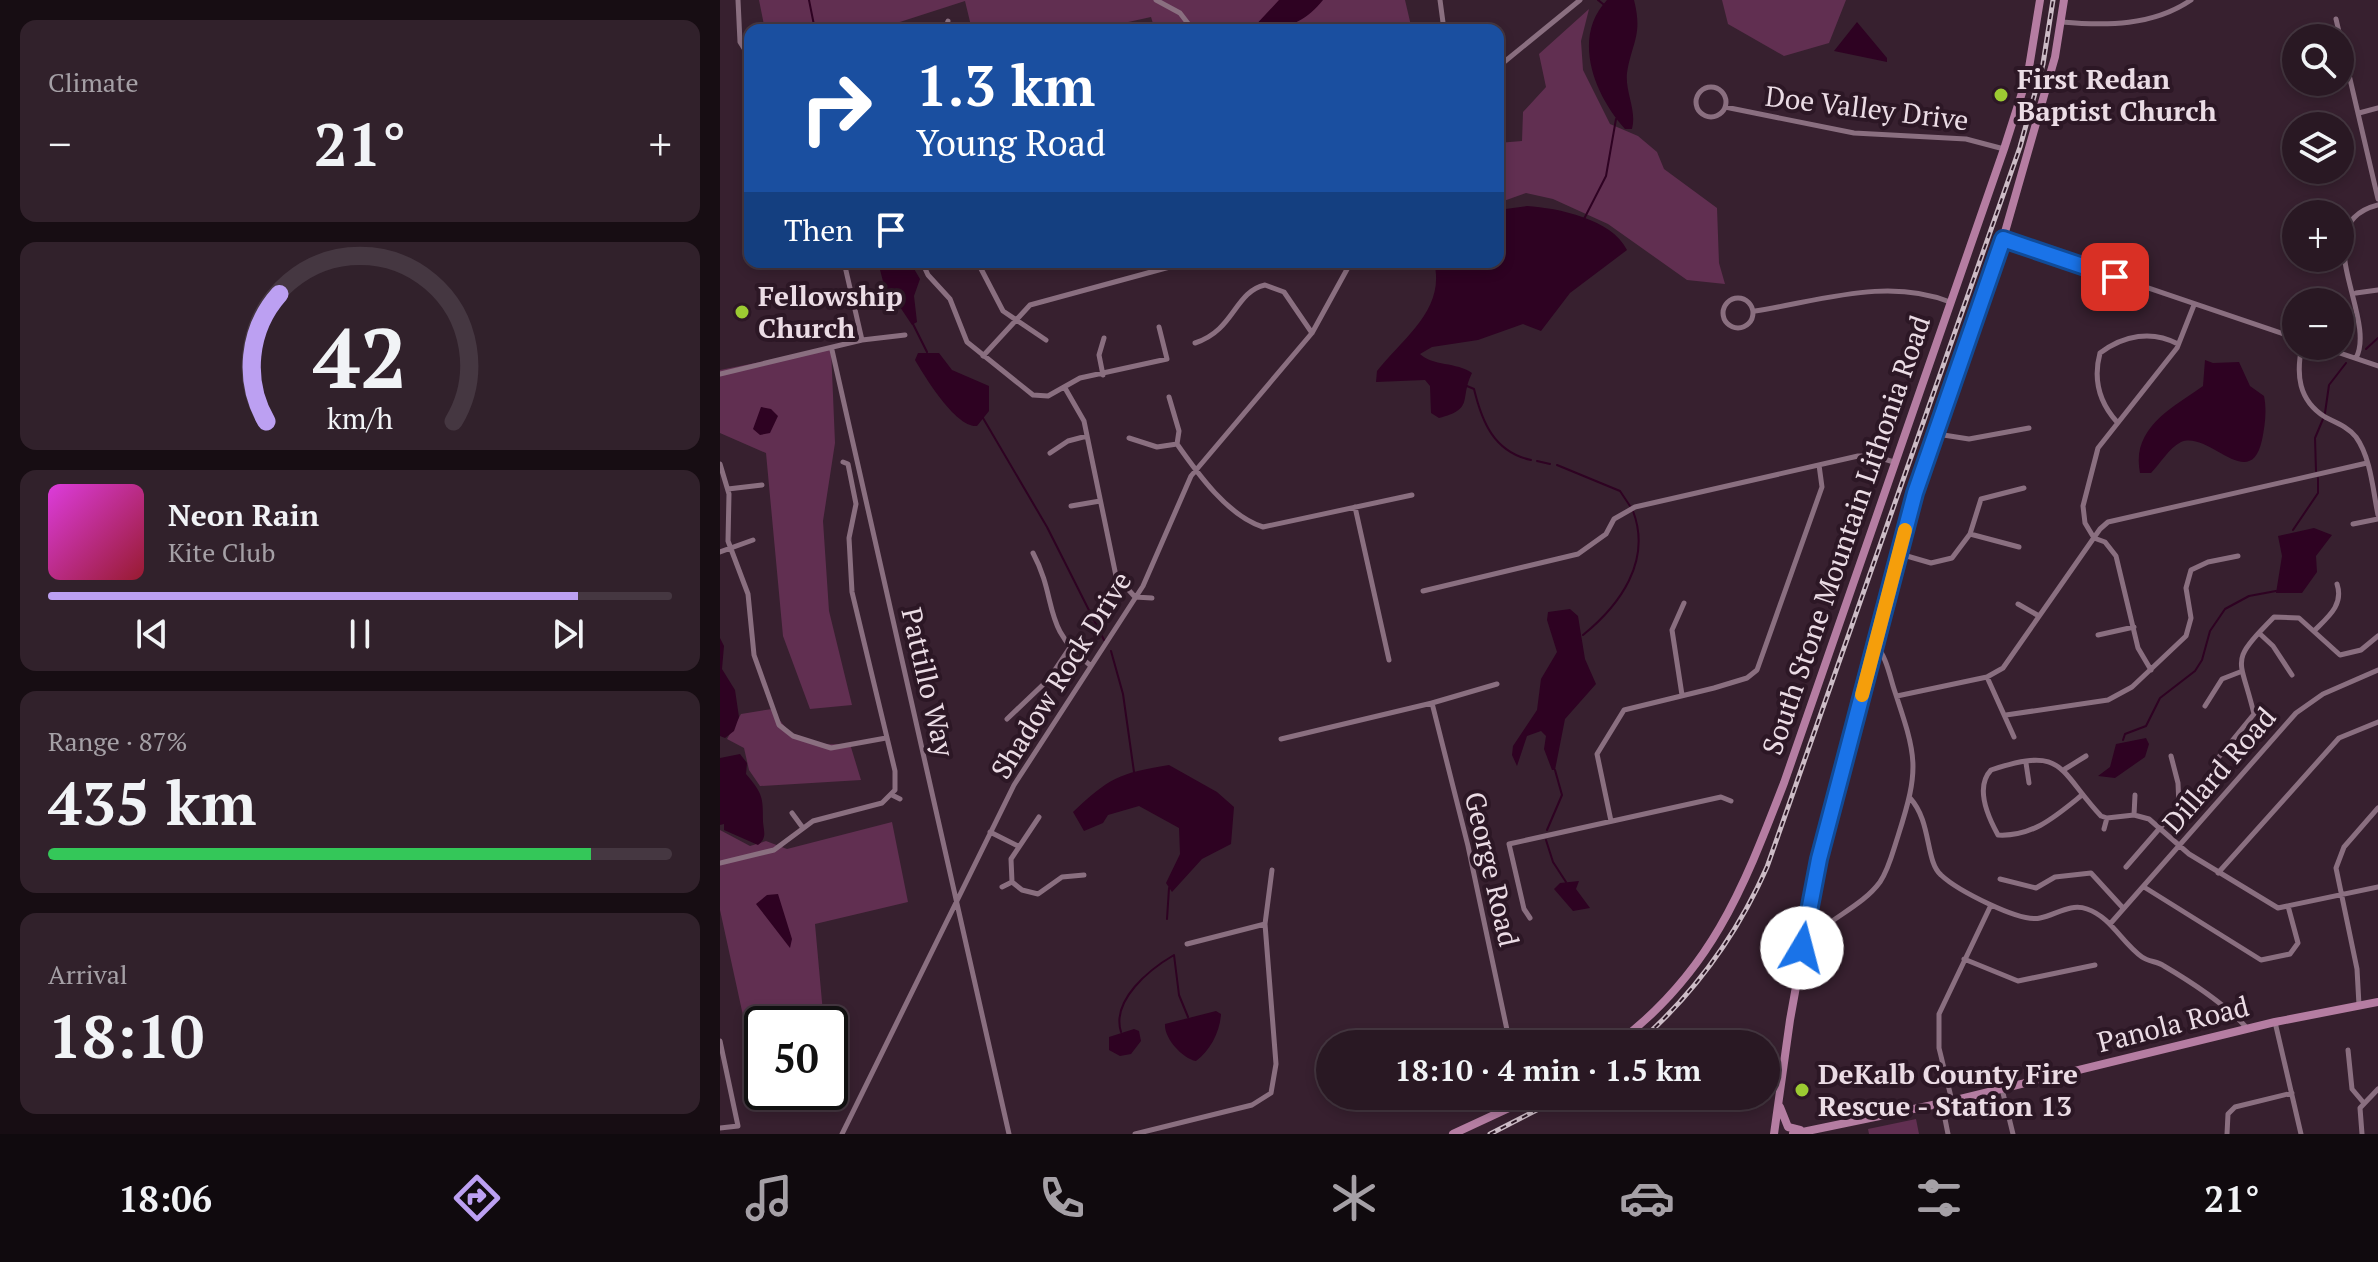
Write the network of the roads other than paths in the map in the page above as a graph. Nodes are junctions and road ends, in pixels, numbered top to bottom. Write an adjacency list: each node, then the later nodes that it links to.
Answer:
1 (738, 0): 14 (street)
2 (1156, 0): 12 (street)
3 (1440, 0): 13 (street)
4 (1580, 0): 15 (street)
5 (2040, 0): 19 (main road, South Stone Mountain Lithonia Road)
6 (2064, 0): 10 (main road)
7 (2191, 0): 10 (street)
8 (2336, 19): 18 (street)
9 (948, 21): 11 (street)
10 (2062, 22): 22 (main road)
11 (947, 24)
12 (1188, 24)
13 (1443, 24)
14 (744, 48)
15 (1504, 62)
16 (1725, 107): 16 (street, Doe Valley Drive); 19 (street, Doe Valley Drive)
17 (2378, 108): 18 (street)
18 (2359, 113): 20 (street)
19 (2004, 149): 30 (main road, South Stone Mountain Lithonia Road)
20 (2378, 199)
21 (2378, 205): 29 (street)
22 (2003, 239): 31 (street); 54 (main road)
23 (845, 268): 39 (street)
24 (925, 268): 44 (street)
25 (980, 268): 33 (street)
26 (1162, 268): 33 (street)
27 (1348, 268): 35 (street, Shadow Rock Drive)
28 (2378, 290): 29 (street)
29 (2356, 293): 45 (street)
30 (1950, 302): 32 (street); 60 (main road, South Stone Mountain Lithonia Road)
31 (2194, 305): 36 (street); 42 (street)
32 (1755, 311): 32 (street)
33 (1015, 320): 40 (street); 44 (street)
34 (1159, 327): 49 (street)
35 (1312, 333): 41 (street); 64 (street, Shadow Rock Drive)
36 (2282, 333)
37 (905, 335): 39 (street)
38 (1104, 338): 49 (street)
39 (862, 340): 43 (street)
40 (1046, 340)
41 (1195, 343)
42 (2178, 344): 52 (street); 52 (street)
43 (832, 350): 48 (street); 150 (street, Pattillo Way)
44 (983, 356): 50 (street)
45 (2356, 358): 47 (street)
46 (2299, 360): 61 (street)
47 (2378, 366)
48 (720, 374)
49 (1103, 375): 50 (street)
50 (1065, 388): 55 (street)
51 (1169, 397): 57 (street)
52 (2117, 422): 75 (street)
53 (2029, 428): 54 (street)
54 (1937, 434): 81 (main road)
55 (1087, 436): 58 (street); 69 (street)
56 (1129, 438): 57 (street)
57 (1177, 444): 64 (street)
58 (1050, 453)
59 (843, 462): 113 (street)
60 (1895, 462): 63 (street); 166 (main road, South Stone Mountain Lithonia Road)
61 (2367, 463): 72 (street); 75 (street)
62 (720, 464): 67 (street)
63 (1819, 465): 84 (street); 105 (street)
64 (1195, 469): 71 (street); 85 (street, Shadow Rock Drive)
65 (762, 485): 67 (street)
66 (2024, 488): 74 (street)
67 (728, 489): 78 (street)
68 (1412, 495): 71 (street)
69 (1100, 501): 70 (street); 85 (street)
70 (1071, 506)
71 (1355, 507): 97 (street)
72 (2378, 517): 73 (street)
73 (2353, 524)
74 (1970, 534): 77 (street); 81 (street)
75 (2094, 538): 89 (street); 90 (street)
76 (753, 540): 78 (street)
77 (2019, 547)
78 (730, 549): 79 (street); 113 (street)
79 (720, 552)
80 (1033, 553): 96 (street)
81 (1900, 554): 95 (main road)
82 (2238, 556): 99 (street)
83 (2337, 584): 91 (street)
84 (1423, 591)
85 (1135, 597): 86 (street); 98 (street, Shadow Rock Drive)
86 (1152, 598)
87 (1684, 603): 105 (street)
88 (2018, 604): 89 (street)
89 (2039, 616): 103 (street)
90 (2134, 627): 93 (street); 99 (street)
91 (2314, 631): 92 (street); 94 (street)
92 (2259, 633): 101 (street); 102 (street)
93 (2098, 635)
94 (2378, 636)
95 (1875, 644): 106 (street); 158 (main road)
96 (1069, 649): 98 (street); 110 (street)
97 (1389, 660)
98 (1091, 666): 136 (street, Shadow Rock Drive)
99 (2151, 670): 109 (street)
100 (2378, 670): 138 (street, Dillard Road)
101 (2240, 672): 108 (street); 117 (street)
102 (2292, 675)
103 (1987, 677): 106 (street); 109 (street)
104 (1497, 684): 107 (street)
105 (1682, 695): 132 (street)
106 (1897, 696): 124 (street)
107 (1432, 703): 114 (street); 165 (street, George Road)
108 (2205, 706)
109 (2006, 715): 112 (street)
110 (1007, 719)
111 (2378, 722): 142 (street)
112 (2014, 737)
113 (886, 738): 121 (street)
114 (1281, 739)
115 (2086, 756): 119 (street)
116 (2171, 756): 135 (street)
117 (2218, 758)
118 (2026, 763): 119 (street); 120 (street); 122 (street)
119 (2065, 769): 122 (street)
120 (2029, 783)
121 (892, 795): 125 (street); 133 (street)
122 (2082, 795): 131 (street)
123 (2135, 795): 129 (street)
124 (1910, 798): 151 (street); 158 (street)
125 (900, 799)
126 (1731, 801): 132 (street)
127 (2378, 808): 149 (street)
128 (792, 813): 133 (street)
129 (2134, 815): 131 (street); 135 (street)
130 (1039, 817): 137 (street)
131 (2107, 818): 134 (street)
132 (1611, 821): 154 (street)
133 (803, 828): 139 (street)
134 (2104, 829)
135 (2161, 830): 138 (street); 140 (street)
136 (990, 832): 137 (street); 150 (street, Shadow Rock Drive)
137 (1018, 846): 145 (street)
138 (2179, 846): 142 (street); 147 (street, Dillard Road)
139 (720, 863)
140 (2126, 867)
141 (1272, 870): 155 (street)
142 (2218, 873): 152 (street)
143 (1084, 875): 145 (street)
144 (2000, 879): 153 (street)
145 (1012, 882): 146 (street)
146 (1002, 887)
147 (2144, 887): 152 (street); 153 (street, Dillard Road)
148 (2378, 887): 149 (street)
149 (2340, 895): 152 (street); 162 (street)
150 (957, 901): 181 (street, Shadow Rock Drive); 182 (street, Pattillo Way)
151 (1991, 905): 156 (street); 159 (street)
152 (2288, 906)
153 (2123, 908): 156 (street, Dillard Road)
154 (1530, 918)
155 (1265, 924): 157 (street); 183 (street)
156 (2110, 924): 164 (street)
157 (1187, 944)
158 (1802, 948): 172 (main road)
159 (1964, 959): 160 (street); 173 (street)
160 (2095, 965)
161 (2378, 1002): 162 (main road, Panola Road)
162 (2359, 1005): 163 (main road, Panola Road)
163 (2275, 1022): 164 (main road, Panola Road); 171 (street)
164 (2247, 1028): 169 (main road, Panola Road)
165 (1507, 1030)
166 (1633, 1030)
167 (720, 1041): 179 (street)
168 (2348, 1050): 174 (street)
169 (2002, 1089): 173 (main road, Panola Road); 188 (street)
170 (2378, 1089): 174 (street)
171 (2292, 1093): 189 (street); 190 (street)
172 (1780, 1094)
173 (1952, 1101): 175 (main road, Panola Road)
174 (2363, 1102): 191 (street)
175 (1942, 1103): 180 (main road, Panola Road); 187 (street)
176 (1780, 1104): 180 (main road)
177 (1502, 1110): 184 (main road)
178 (1778, 1110): 185 (main road)
179 (720, 1128)
180 (1813, 1130): 186 (main road, Panola Road)
181 (842, 1134)
182 (1009, 1134)
183 (1135, 1134)
184 (1453, 1134)
185 (1774, 1134)
186 (1793, 1134)
187 (1948, 1134)
188 (2013, 1134)
189 (2227, 1134)
190 (2301, 1134)
191 (2362, 1134)

